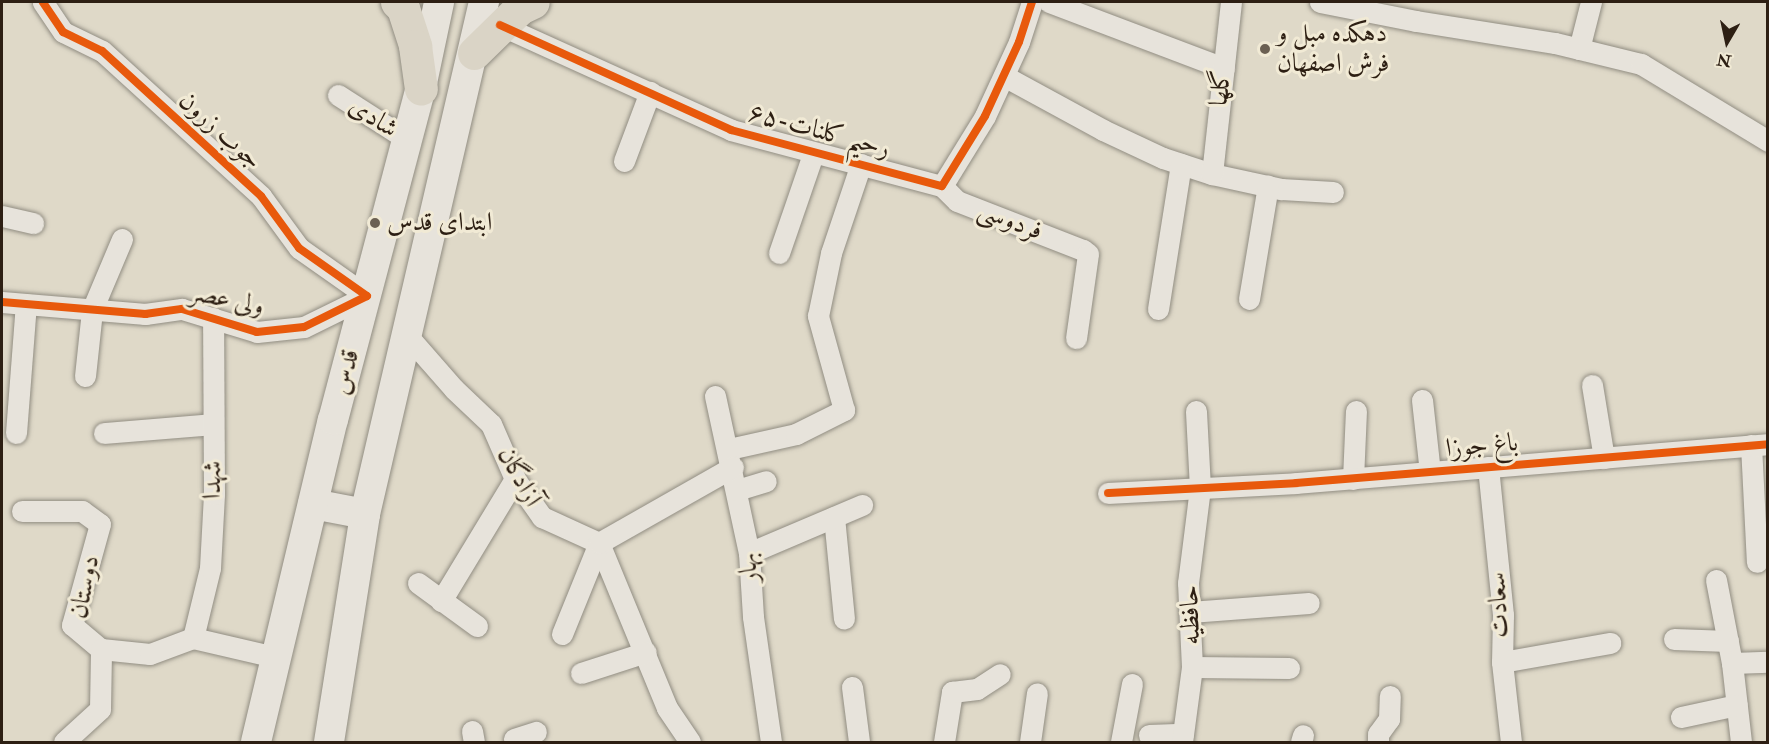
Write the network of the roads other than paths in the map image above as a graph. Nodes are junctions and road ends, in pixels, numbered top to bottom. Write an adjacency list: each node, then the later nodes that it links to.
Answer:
1 (43, 2): 34 (street, جوب زرون)
2 (397, 2): 15 (main road)
3 (439, 2): 15 (main road, قدس)
4 (533, 2): 10 (main road)
5 (1032, 2): 14 (street)
6 (1049, 2): 13 (street)
7 (1231, 2): 13 (street, گلها)
8 (1320, 2): 11 (street)
9 (1591, 2): 11 (street)
10 (492, 14): 12 (main road); 16 (street, ۶۵-رحیم کلنات)
11 (1580, 49): 19 (street)
12 (474, 53): 29 (main road, قدس)
13 (1224, 68): 24 (street, گلها)
14 (1004, 76): 23 (street); 25 (street)
15 (421, 89): 18 (main road, قدس)
16 (650, 92): 20 (street, ۶۵-رحیم کلنات); 21 (street)
17 (338, 95): 18 (street, شادی)
18 (408, 140): 28 (main road, قدس)
19 (1767, 141)
20 (813, 154): 22 (street, ۶۵-رحیم کلنات); 33 (street)
21 (624, 161)
22 (861, 164): 25 (street, ۶۵-رحیم کلنات); 53 (street)
23 (1180, 164): 24 (street); 38 (street)
24 (1212, 174): 26 (street)
25 (942, 186): 42 (street, فردوسی)
26 (1268, 186): 27 (street); 35 (street)
27 (1333, 192)
28 (394, 195): 29 (main road); 34 (main road, قدس)
29 (438, 205): 41 (main road, قدس)
30 (2, 216): 31 (street)
31 (33, 223)
32 (122, 239): 39 (street)
33 (779, 253)
34 (367, 296): 40 (street, ولی عصر); 63 (main road, قدس)
35 (1249, 299)
36 (2, 302): 37 (street, ولی عصر)
37 (26, 304): 39 (street, ولی عصر); 51 (street)
38 (1158, 309)
39 (92, 310): 40 (street, ولی عصر); 43 (street)
40 (213, 318): 49 (street, شهدا)
41 (405, 333): 58 (street, آزادگان); 66 (main road, قدس)
42 (1076, 338)
43 (85, 376)
44 (1592, 385): 54 (street)
45 (715, 396): 53 (street, بهار)
46 (1422, 400): 56 (street)
47 (1196, 411): 60 (street, حافظیه)
48 (1356, 411): 57 (street)
49 (213, 424): 50 (street); 79 (street, شهدا)
50 (104, 433)
51 (15, 434)
52 (1759, 444): 54 (street, باغ جوزا); 70 (street)
53 (731, 458): 61 (street, بهار); 68 (street)
54 (1604, 458): 55 (street, باغ جوزا)
55 (1488, 467): 56 (street, باغ جوزا); 86 (street, سعادت)
56 (1430, 472): 57 (street, باغ جوزا)
57 (1353, 478): 60 (street, باغ جوزا)
58 (515, 479): 68 (street, آزادگان); 73 (street)
59 (766, 481): 61 (street)
60 (1200, 488): 62 (street, باغ جوزا); 75 (street, حافظیه)
61 (737, 490): 69 (street, بهار)
62 (1108, 493)
63 (313, 504): 66 (main road); 85 (main road, قدس)
64 (862, 505): 67 (street)
65 (22, 511): 83 (street, دوستان)
66 (365, 514): 105 (main road, قدس)
67 (834, 517): 69 (street); 76 (street)
68 (599, 543): 78 (street); 84 (street)
69 (749, 553): 107 (street, بهار)
70 (1758, 562)
71 (1716, 580): 81 (street)
72 (418, 583): 73 (street)
73 (441, 600): 77 (street)
74 (1309, 603): 75 (street)
75 (1190, 612): 89 (street, حافظیه)
76 (844, 619)
77 (477, 626)
78 (562, 634)
79 (193, 638): 83 (street, دوستان); 85 (street)
80 (1674, 639): 81 (street)
81 (1728, 641): 88 (street)
82 (1610, 643): 86 (street)
83 (101, 649): 103 (street)
84 (646, 652): 91 (street); 106 (street)
85 (276, 657): 104 (main road, قدس)
86 (1502, 662): 113 (street, سعادت)
87 (1767, 662): 88 (street)
88 (1732, 663): 97 (street)
89 (1192, 666): 90 (street); 102 (street, حافظیه)
90 (1289, 668)
91 (581, 673)
92 (1000, 674): 109 (street)
93 (1132, 684): 111 (street)
94 (852, 687): 108 (street)
95 (1037, 693): 110 (street)
96 (1390, 696): 112 (street)
97 (1737, 705): 98 (street); 114 (street)
98 (1681, 717)
99 (536, 732): 100 (street)
100 (513, 734)
101 (1149, 735): 102 (street)
102 (1183, 738)
103 (64, 742)
104 (256, 742)
105 (329, 742)
106 (690, 742)
107 (771, 742)
108 (859, 742)
109 (944, 742)
110 (1030, 742)
111 (1121, 742)
112 (1378, 742)
113 (1510, 742)
114 (1741, 742)

